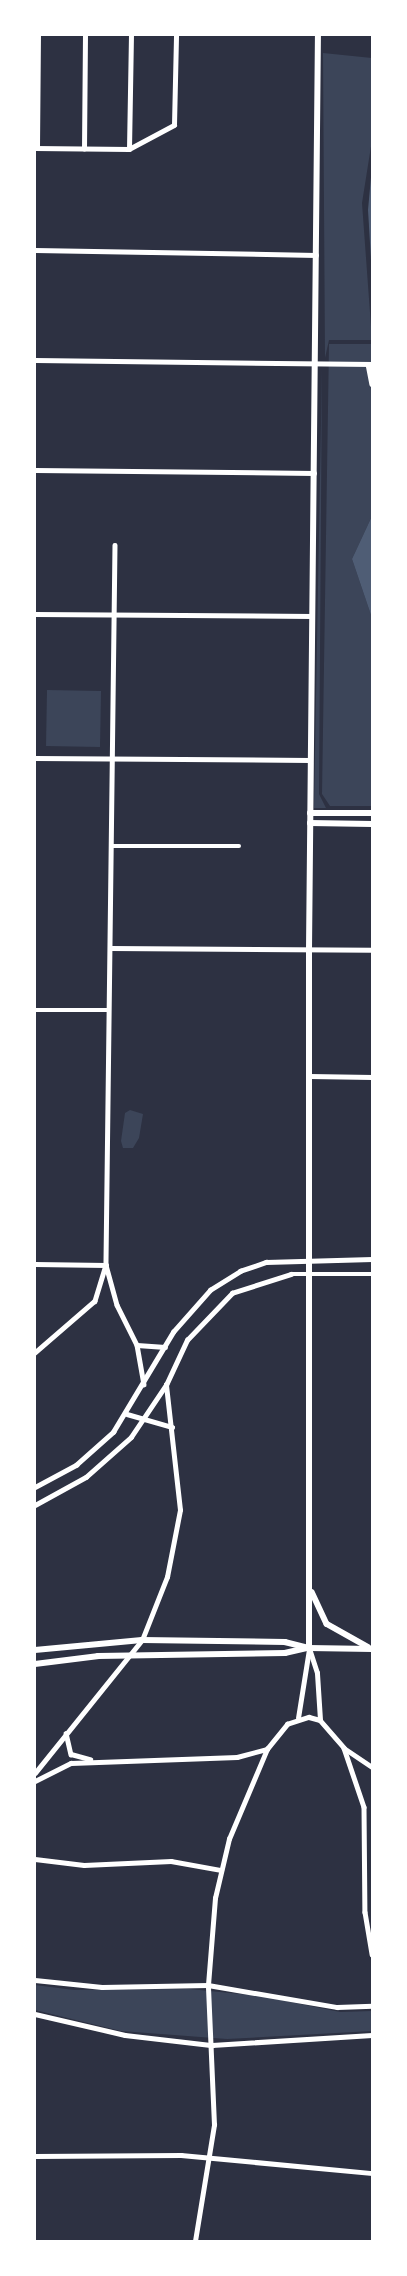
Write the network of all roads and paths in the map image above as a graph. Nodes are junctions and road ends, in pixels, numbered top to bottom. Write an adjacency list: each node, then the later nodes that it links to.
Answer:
1 (38, 35): 6 (street)
2 (85, 35): 7 (street)
3 (131, 35): 8 (street)
4 (176, 35): 8 (street)
5 (318, 35): 10 (street)
6 (36, 148): 7 (street)
7 (84, 149): 8 (street)
8 (129, 149)
9 (35, 250): 10 (street)
10 (316, 255): 12 (street)
11 (35, 360): 12 (street)
12 (315, 362): 13 (street); 16 (street)
13 (370, 364): 14 (street)
14 (372, 384)
15 (35, 470): 16 (street)
16 (314, 473): 20 (street)
17 (116, 545): 19 (street)
18 (35, 614): 19 (street)
19 (114, 615): 20 (street); 22 (street)
20 (312, 616): 23 (street)
21 (35, 758): 22 (street)
22 (113, 759): 23 (street); 28 (street)
23 (310, 760): 24 (street)
24 (310, 813): 25 (street); 26 (street)
25 (372, 813)
26 (310, 823): 27 (street); 31 (street)
27 (372, 824)
28 (112, 846): 29 (street); 30 (street)
29 (239, 846)
30 (110, 948): 31 (street); 34 (street)
31 (309, 950): 32 (street); 35 (street)
32 (372, 950)
33 (35, 1010): 34 (street)
34 (109, 1010): 40 (street)
35 (310, 1076): 36 (street); 37 (street)
36 (372, 1077)
37 (313, 1258): 38 (street); 41 (street); 44 (street)
38 (372, 1259)
39 (35, 1264): 40 (street)
40 (106, 1265): 43 (street); 45 (street)
41 (312, 1274): 42 (street); 47 (street); 53 (street)
42 (372, 1274)
43 (137, 1345): 44 (street); 46 (street)
44 (165, 1347): 46 (street)
45 (35, 1353)
46 (144, 1384): 48 (street)
47 (166, 1385): 49 (street); 50 (street)
48 (127, 1414): 49 (street); 51 (street)
49 (142, 1422): 50 (street); 52 (street)
50 (172, 1427): 54 (street)
51 (35, 1487)
52 (35, 1506)
53 (310, 1585): 55 (street); 56 (street)
54 (142, 1640): 55 (street); 57 (street); 58 (street)
55 (309, 1648): 56 (street); 58 (street); 60 (street); 61 (street)
56 (372, 1649)
57 (35, 1650)
58 (131, 1655): 59 (street); 62 (street)
59 (35, 1664)
60 (298, 1718): 61 (street); 64 (street)
61 (320, 1720): 63 (street)
62 (66, 1732): 65 (street); 67 (street)
63 (344, 1748): 66 (street); 71 (street)
64 (266, 1749): 65 (street); 70 (street)
65 (96, 1760): 68 (street)
66 (372, 1767)
67 (35, 1773)
68 (35, 1781)
69 (35, 1859): 70 (street)
70 (221, 1870): 73 (street)
71 (372, 1954)
72 (35, 1980): 73 (street)
73 (208, 1985): 74 (street); 77 (street)
74 (372, 2006)
75 (35, 2014): 77 (street)
76 (372, 2035): 77 (street)
77 (212, 2045): 79 (street)
78 (35, 2156): 79 (street)
79 (211, 2158): 80 (street); 81 (street)
80 (372, 2173)
81 (196, 2241)

